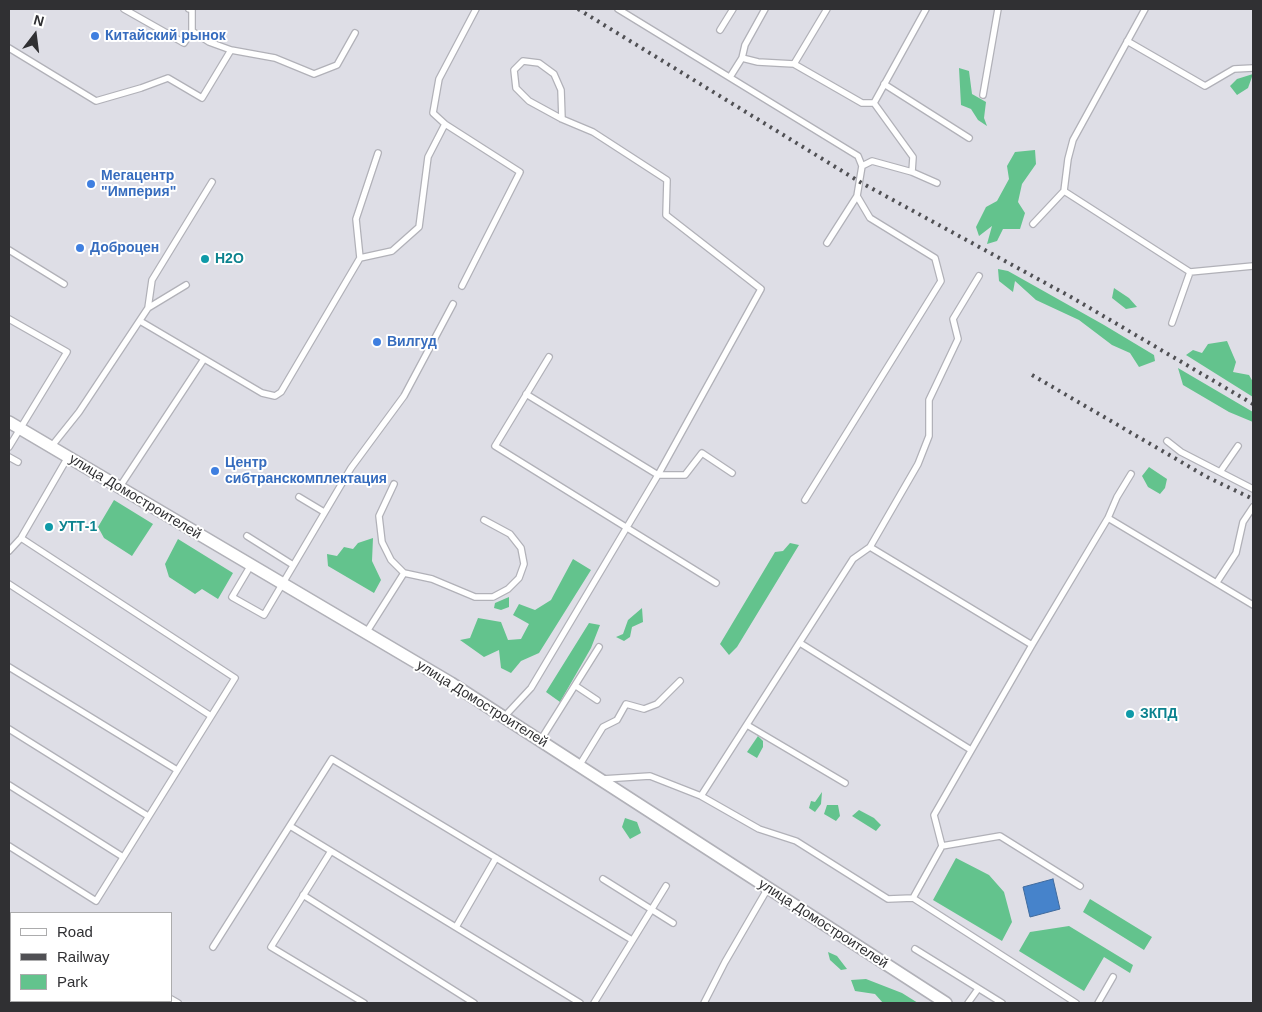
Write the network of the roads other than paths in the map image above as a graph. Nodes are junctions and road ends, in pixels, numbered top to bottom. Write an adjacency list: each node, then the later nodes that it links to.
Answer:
1 (124, 9): 12 (lane)
2 (189, 9): 12 (lane)
3 (476, 9): 25 (lane)
4 (618, 9): 20 (lane)
5 (733, 9): 11 (lane)
6 (765, 9): 17 (lane)
7 (827, 9): 18 (lane)
8 (926, 9): 21 (lane)
9 (998, 9): 22 (lane)
10 (1146, 9): 14 (lane)
11 (720, 30)
12 (192, 31): 16 (lane)
13 (355, 33): 16 (lane)
14 (1127, 41): 19 (lane); 32 (lane)
15 (9, 48): 16 (lane)
16 (231, 50)
17 (742, 58): 18 (lane); 20 (lane)
18 (794, 64): 23 (lane)
19 (1253, 68)
20 (730, 77): 28 (lane)
21 (884, 84): 23 (lane); 26 (lane)
22 (983, 95)
23 (874, 103): 29 (lane)
24 (562, 119): 24 (lane); 64 (lane)
25 (445, 124): 37 (lane); 43 (lane)
26 (968, 138)
27 (378, 153): 37 (lane)
28 (862, 166): 29 (lane); 33 (lane)
29 (912, 172): 31 (lane)
30 (212, 182): 45 (lane)
31 (937, 183)
32 (1064, 191): 34 (lane); 39 (lane)
33 (857, 196): 35 (lane); 69 (lane)
34 (1033, 224)
35 (827, 242)
36 (9, 250): 41 (lane)
37 (360, 258): 50 (lane)
38 (1253, 266): 39 (lane)
39 (1190, 272): 48 (lane)
40 (979, 276): 77 (lane)
41 (64, 284)
42 (186, 285): 45 (lane)
43 (462, 286)
44 (453, 304): 71 (lane)
45 (148, 308): 47 (lane)
46 (9, 320): 53 (lane)
47 (140, 321): 50 (lane); 57 (lane)
48 (1172, 323)
49 (549, 357): 51 (lane)
50 (204, 359): 66 (lane)
51 (526, 394): 64 (lane); 74 (lane)
52 (9, 422): 53 (street, улица Домостроителей)
53 (19, 429): 56 (lane); 57 (street, улица Домостроителей)
54 (1166, 441): 61 (lane)
55 (1238, 446): 61 (lane)
56 (9, 447)
57 (51, 447): 59 (street, улица Домостроителей)
58 (9, 457): 60 (lane)
59 (68, 457): 66 (street, улица Домостроителей); 76 (lane)
60 (18, 462)
61 (1220, 472): 67 (lane)
62 (732, 473): 64 (lane)
63 (1131, 474): 72 (lane)
64 (658, 475): 74 (lane)
65 (394, 484): 81 (lane)
66 (120, 488): 79 (street, улица Домостроителей)
67 (1253, 489)
68 (300, 497): 71 (lane)
69 (806, 500)
70 (1253, 507): 82 (lane)
71 (324, 512): 80 (lane)
72 (1108, 518): 82 (lane); 89 (lane)
73 (484, 520): 81 (lane)
74 (626, 528): 83 (lane); 96 (lane)
75 (247, 536): 80 (lane)
76 (20, 538): 78 (lane); 95 (lane)
77 (870, 547): 88 (lane); 89 (lane)
78 (9, 551)
79 (251, 565): 85 (street, улица Домостроителей); 85 (lane)
80 (293, 565): 85 (lane)
81 (404, 573): 87 (lane)
82 (1217, 582): 86 (lane)
83 (716, 583)
84 (9, 584): 95 (lane)
85 (282, 584): 87 (street, улица Домостроителей)
86 (1253, 605)
87 (366, 633): 96 (street, улица Домостроителей)
88 (800, 643): 97 (lane); 100 (lane)
89 (1032, 645): 100 (lane)
90 (599, 647): 93 (lane)
91 (9, 667): 102 (lane)
92 (680, 681): 101 (lane)
93 (576, 686): 94 (lane); 99 (lane)
94 (597, 700)
95 (210, 716): 102 (lane)
96 (504, 717): 99 (street, улица Домостроителей)
97 (747, 725): 104 (lane); 106 (lane)
98 (9, 729): 107 (lane)
99 (540, 741): 101 (street, улица Домостроителей)
100 (971, 750): 110 (lane)
101 (578, 766): 103 (street, улица Домостроителей)
102 (177, 770): 107 (lane)
103 (600, 779): 106 (lane); 117 (street, улица Домостроителей)
104 (845, 783)
105 (9, 785): 112 (lane)
106 (701, 796): 119 (lane)
107 (148, 816): 112 (lane)
108 (290, 826): 111 (lane); 113 (lane); 124 (lane)
109 (9, 846): 112 (lane)
110 (942, 846): 116 (lane); 119 (lane)
111 (331, 851): 118 (lane); 122 (lane)
112 (123, 857)
113 (496, 858): 122 (lane); 123 (lane)
114 (603, 879): 120 (lane)
115 (666, 886): 120 (lane)
116 (1080, 886)
117 (768, 888): 132 (lane); 133 (street, улица Домостроителей)
118 (303, 895): 128 (lane); 129 (lane)
119 (913, 898): 136 (lane)
120 (652, 909): 121 (lane); 123 (lane)
121 (674, 923)
122 (456, 927): 130 (lane)
123 (632, 940): 131 (lane)
124 (213, 947)
125 (915, 948): 127 (lane)
126 (1113, 977): 137 (lane)
127 (978, 988): 134 (lane); 135 (lane)
128 (364, 1003)
129 (474, 1003)
130 (580, 1003)
131 (594, 1003)
132 (704, 1003)
133 (946, 1003)
134 (968, 1003)
135 (1002, 1003)
136 (1076, 1003)
137 (1098, 1003)

